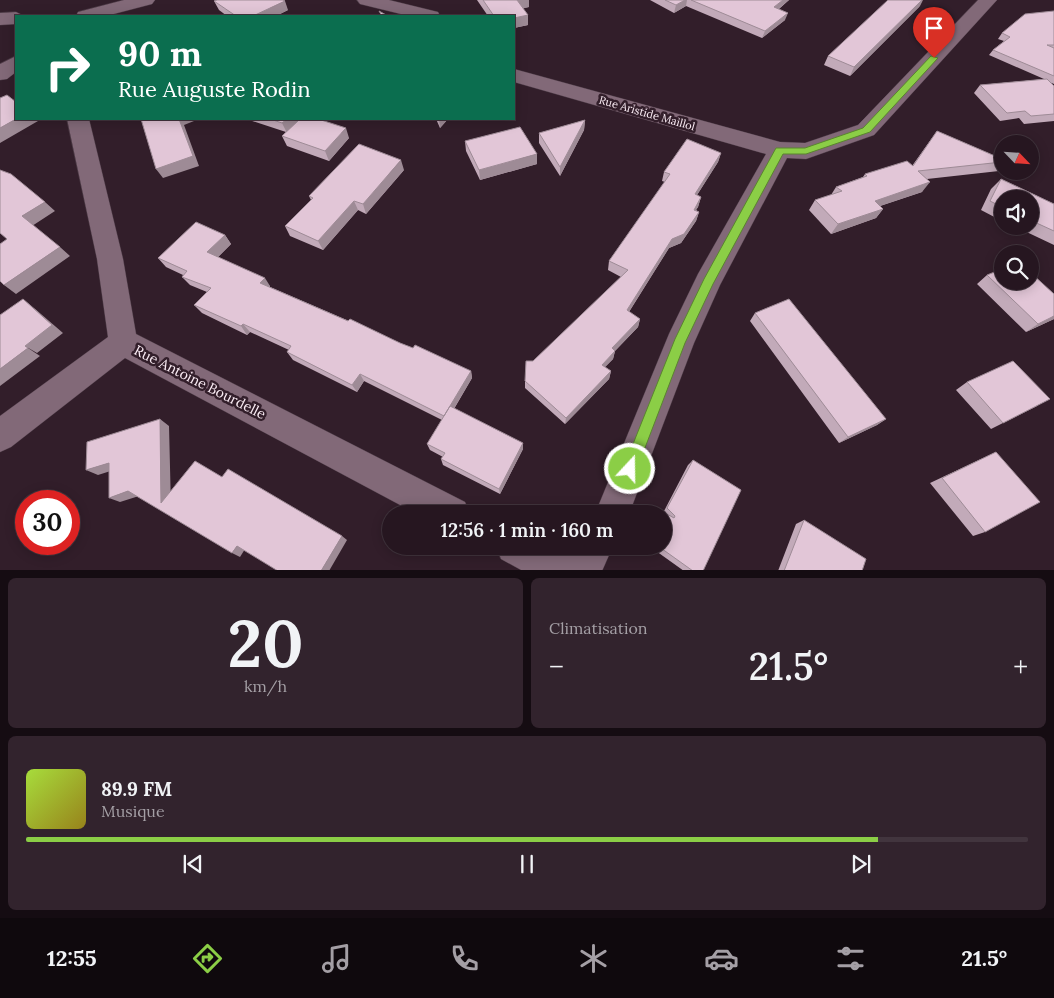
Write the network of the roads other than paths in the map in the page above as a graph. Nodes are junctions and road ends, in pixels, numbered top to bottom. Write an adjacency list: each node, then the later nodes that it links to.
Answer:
1 (146, 0): 4 (street)
2 (368, 0): 5 (street)
3 (988, 0): 10 (street, Rue Aristide Maillol)
4 (89, 15)
5 (427, 15)
6 (15, 18): 7 (street)
7 (0, 19)
8 (515, 76): 10 (street, Rue Aristide Maillol)
9 (78, 120): 11 (street, Rue Antoine Bourdelle)
10 (780, 150): 14 (street)
11 (124, 342): 12 (street); 13 (street, Rue Antoine Bourdelle)
12 (0, 436)
13 (436, 505)
14 (616, 505)
15 (532, 555): 17 (street)
16 (590, 555): 18 (street)
17 (561, 570)
18 (583, 570)

